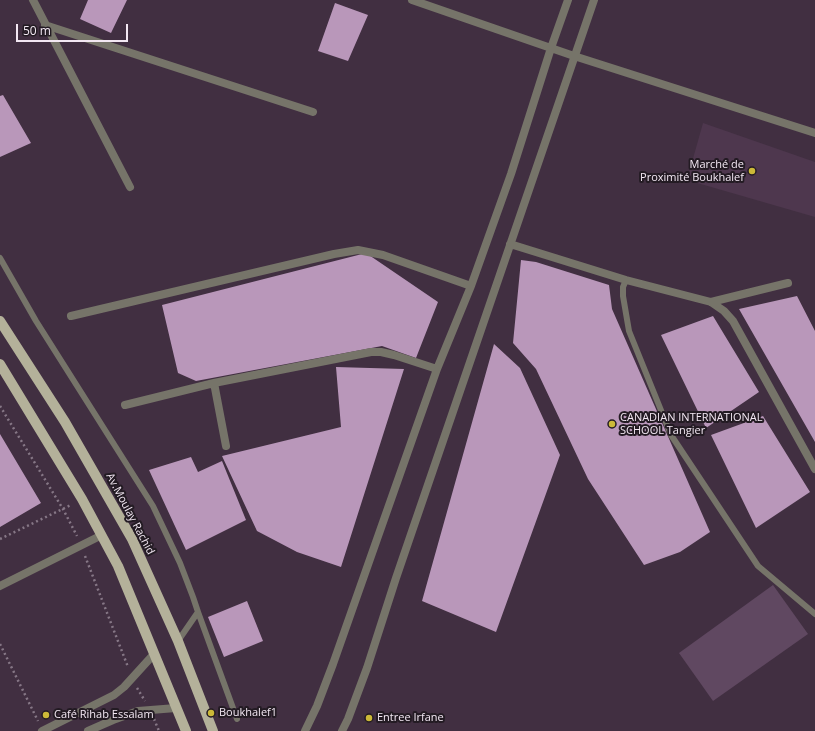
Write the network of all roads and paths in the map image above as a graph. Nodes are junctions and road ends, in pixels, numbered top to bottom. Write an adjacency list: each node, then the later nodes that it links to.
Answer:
1 (33, 0): 5 (street)
2 (412, 0): 6 (street)
3 (568, 0): 6 (street)
4 (594, 0): 7 (street)
5 (45, 25): 8 (street); 10 (street)
6 (551, 48): 7 (street); 15 (street)
7 (574, 56): 9 (street); 11 (street)
8 (313, 112)
9 (815, 133)
10 (130, 187)
11 (510, 244): 13 (street); 47 (street)
12 (0, 258): 32 (lane)
13 (626, 280): 16 (street); 33 (lane)
14 (788, 282): 16 (street)
15 (471, 286): 17 (street); 20 (street)
16 (712, 302): 25 (street)
17 (71, 316)
18 (0, 321): 34 (main road, Av.Moulay Rachid)
19 (0, 364): 26 (main road)
20 (437, 369): 21 (street); 46 (street)
21 (214, 384): 22 (street); 24 (street)
22 (125, 405)
23 (0, 406): 27 (path)
24 (226, 446)
25 (815, 469)
26 (82, 499): 27 (path); 28 (main road)
27 (63, 509): 29 (path); 30 (path)
28 (102, 535): 30 (street); 36 (main road)
29 (0, 539)
30 (81, 545): 31 (street); 37 (path)
31 (0, 586)
32 (198, 612): 34 (lane); 40 (lane)
33 (815, 614)
34 (178, 641): 45 (main road, Av.Moulay Rachid)
35 (0, 644): 41 (path)
36 (154, 654): 37 (street); 38 (main road)
37 (132, 678): 39 (path); 41 (street)
38 (176, 708): 39 (street); 44 (main road)
39 (150, 709): 42 (street); 43 (path)
40 (237, 719)
41 (43, 731)
42 (88, 731)
43 (159, 731)
44 (186, 731)
45 (213, 731)
46 (305, 731)
47 (342, 731)

